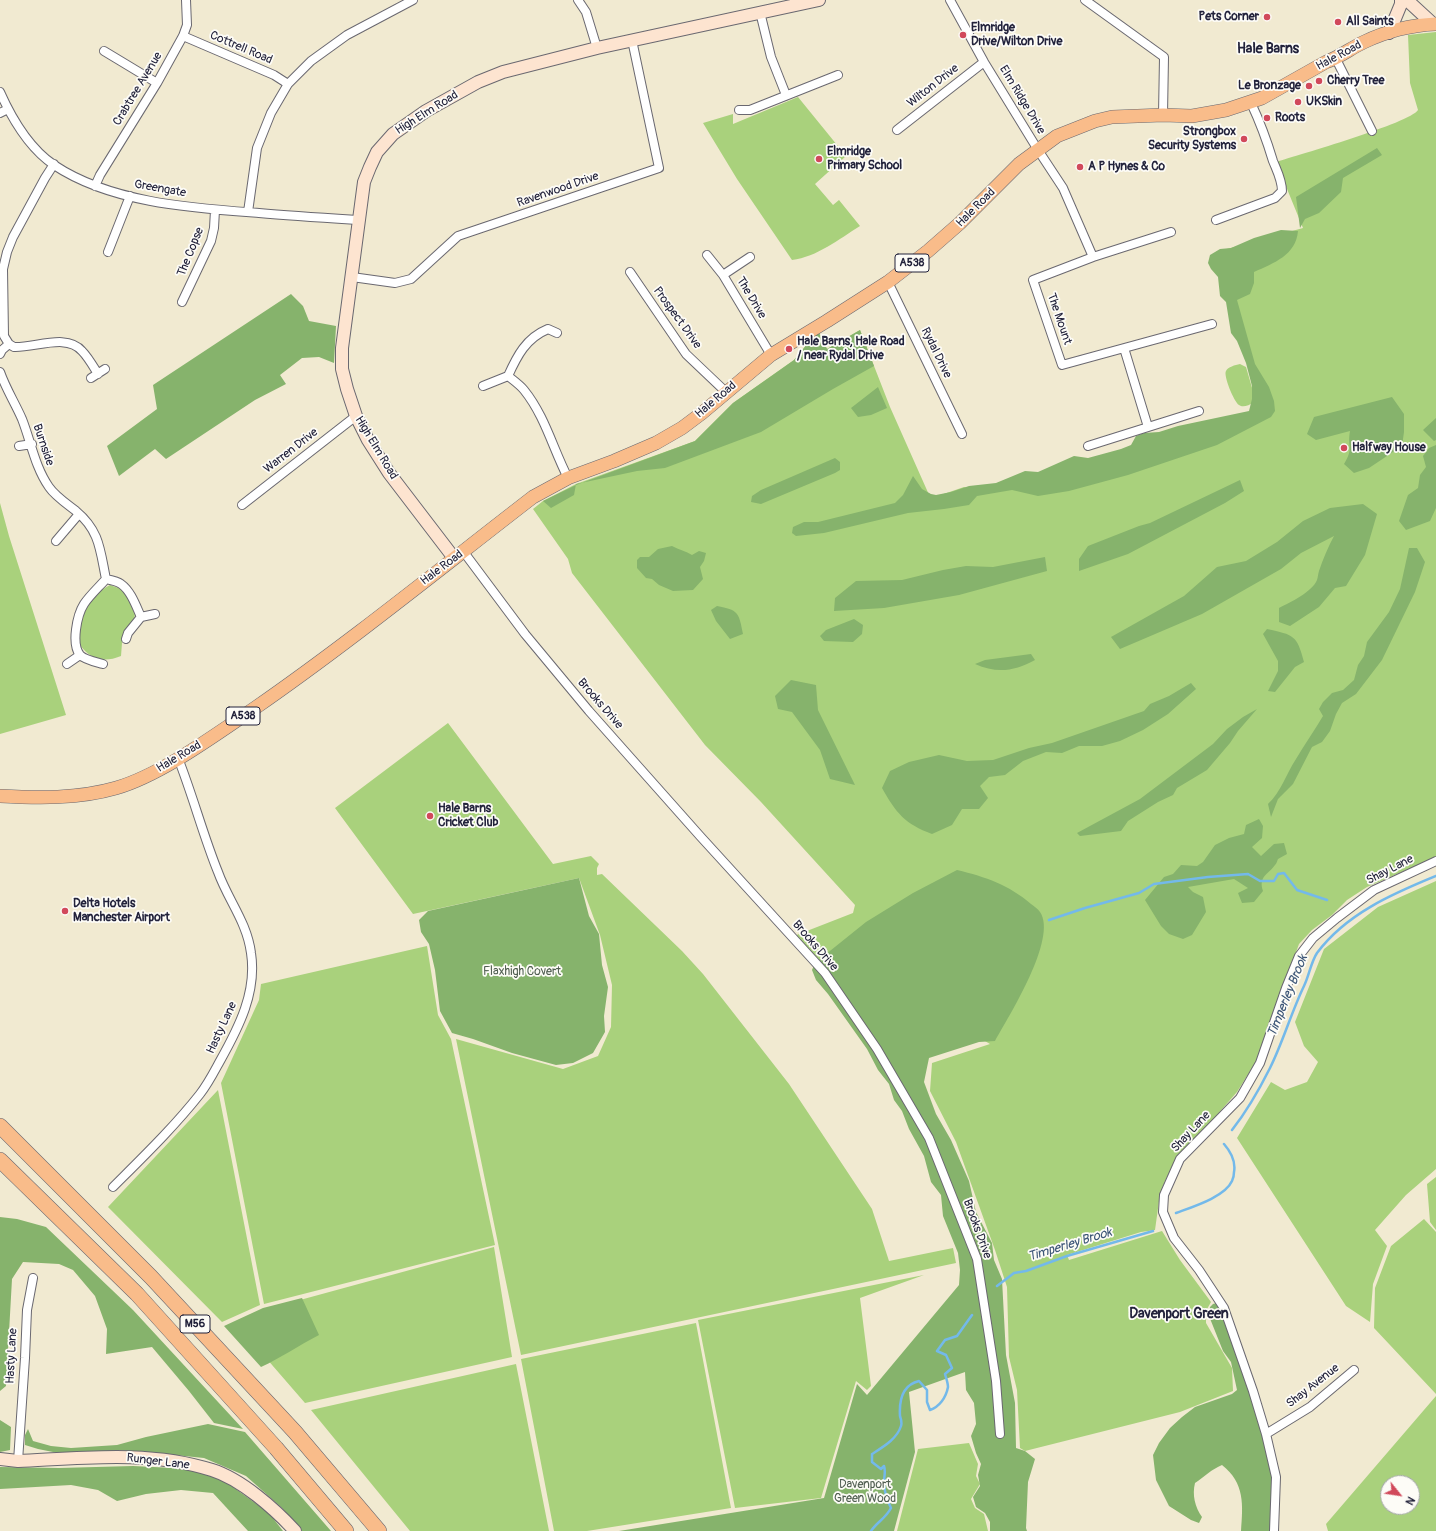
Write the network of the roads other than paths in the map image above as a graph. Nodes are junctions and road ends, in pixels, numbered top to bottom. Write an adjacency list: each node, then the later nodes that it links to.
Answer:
1 (186, 0): 13 (street, Crabtree Avenue)
2 (413, 0): 21 (street)
3 (578, 0): 15 (street)
4 (819, 0): 10 (street, High Elm Road)
5 (950, 0): 18 (street, Elm Ridge Drive)
6 (1084, 0): 9 (street)
7 (1401, 0): 12 (street)
8 (1407, 0): 11 (street)
9 (1097, 3): 28 (street)
10 (760, 12): 14 (street, High Elm Road); 23 (street)
11 (1434, 24): 12 (main road, Hale Road)
12 (1389, 32): 17 (main road, Hale Road / A538)
13 (183, 36): 20 (street, Crabtree Avenue); 21 (street, Cottrell Road)
14 (632, 40): 15 (street, High Elm Road); 46 (street, Ravenwood Drive)
15 (597, 48): 37 (street, High Elm Road)
16 (104, 51): 20 (street)
17 (1336, 59): 24 (main road, Hale Road / A538); 30 (street)
18 (984, 62): 29 (street, Wilton Drive); 31 (street, Elm Ridge Drive)
19 (838, 75): 23 (street)
20 (157, 83): 33 (street, Crabtree Avenue)
21 (288, 84): 36 (street)
22 (0, 92): 25 (street, Greengate)
23 (786, 95): 26 (street)
24 (1251, 103): 28 (main road, Hale Road / A538); 38 (street)
25 (8, 109): 27 (street); 32 (street, Greengate)
26 (739, 110)
27 (0, 113)
28 (1163, 115): 31 (main road, Hale Road / A538)
29 (897, 130)
30 (1372, 131)
31 (1038, 150): 43 (street); 47 (main road, Hale Road / A538)
32 (54, 164): 33 (street, Greengate); 51 (street)
33 (95, 186): 34 (street, Greengate)
34 (130, 196): 35 (street, Greengate); 40 (street)
35 (214, 210): 36 (street, Greengate); 48 (street, The Copse)
36 (248, 212): 37 (street, Greengate)
37 (359, 220): 46 (street, High Elm Road)
38 (1216, 220)
39 (1171, 232): 43 (street, The Mount)
40 (108, 252)
41 (707, 254): 45 (street, The Drive)
42 (750, 257): 45 (street)
43 (1093, 257): 52 (street, The Mount)
44 (630, 272): 59 (street, Prospect Drive)
45 (723, 275): 54 (street, The Drive)
46 (352, 277): 61 (street, High Elm Road)
47 (888, 282): 54 (main road, Hale Road / A538); 63 (street, Rydal Drive)
48 (182, 302)
49 (1212, 324): 52 (street, The Mount)
50 (557, 333): 57 (street)
51 (9, 344): 53 (street); 56 (street)
52 (1124, 348): 62 (street)
53 (0, 354)
54 (771, 355): 59 (main road, Hale Road / A538)
55 (0, 372): 64 (street, Burnside)
56 (98, 374)
57 (508, 376): 58 (street); 67 (street)
58 (483, 386)
59 (726, 392): 67 (main road, Hale Road / A538)
60 (1199, 411): 62 (street)
61 (356, 416): 68 (street, Warren Drive); 71 (street, High Elm Road)
62 (1148, 427): 66 (street)
63 (962, 434)
64 (32, 444): 65 (street); 69 (street, Burnside)
65 (19, 446)
66 (1088, 446)
67 (568, 478): 71 (main road, Hale Road / A538)
68 (242, 505)
69 (79, 514): 70 (street); 72 (street, Burnside)
70 (56, 542)
71 (458, 555): 79 (main road, Hale Road / A538); 87 (street, Brooks Drive)
72 (106, 579): 74 (street); 76 (street)
73 (155, 614): 74 (street)
74 (141, 617): 75 (street)
75 (126, 639)
76 (80, 655): 77 (street); 78 (street)
77 (67, 664)
78 (102, 664)
79 (178, 758): 80 (main road, Hale Road / A538); 84 (street, Hasty Lane)
80 (0, 796)
81 (1436, 861): 88 (street, Shay Lane)
82 (0, 1126): 93 (highway, M56)
83 (0, 1160): 92 (highway, M56)
84 (114, 1187)
85 (33, 1278): 90 (street, Hasty Lane)
86 (1354, 1370): 88 (street, Shay Avenue)
87 (1000, 1434)
88 (1266, 1434): 94 (street, Shay Lane)
89 (0, 1459): 90 (street, Runger Lane)
90 (18, 1461): 91 (street, Runger Lane)
91 (295, 1531)
92 (346, 1531)
93 (379, 1531)
94 (1274, 1531)

